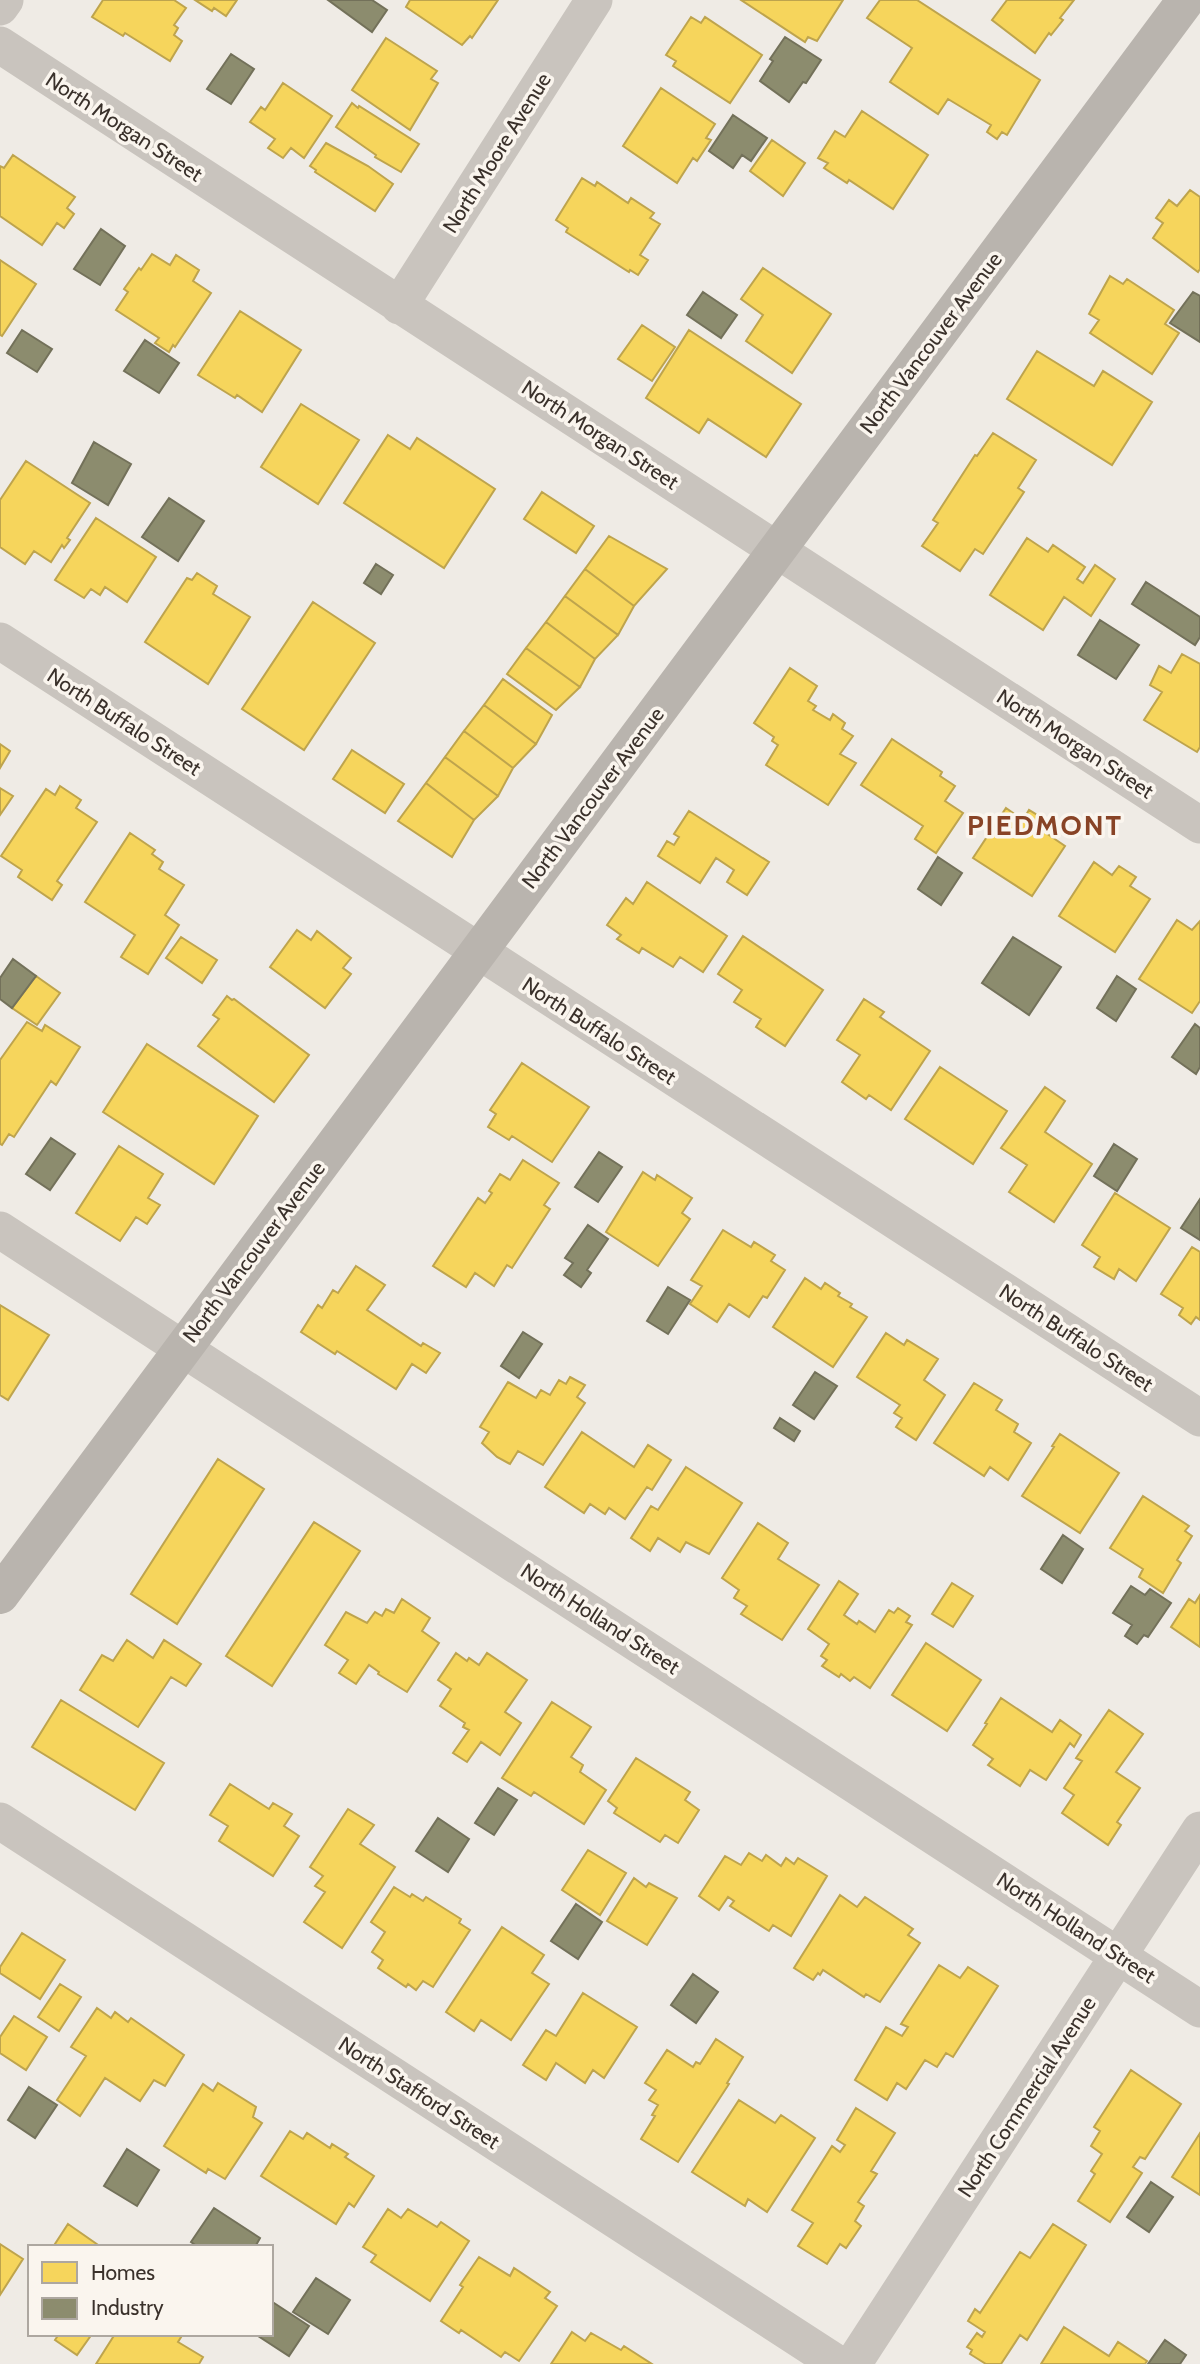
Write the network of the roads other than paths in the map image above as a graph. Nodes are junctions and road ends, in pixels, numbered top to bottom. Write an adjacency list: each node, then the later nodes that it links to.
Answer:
1 (5, 0): 4 (street)
2 (594, 0): 6 (street, North Moore Avenue)
3 (1186, 0): 7 (street, North Vancouver Avenue)
4 (0, 7)
5 (0, 46): 6 (street, North Morgan Street)
6 (399, 306): 7 (street, North Morgan Street)
7 (777, 551): 9 (street, North Morgan Street); 10 (street, North Vancouver Avenue)
8 (0, 641): 10 (street, North Buffalo Street)
9 (1200, 825)
10 (478, 952): 12 (street, North Vancouver Avenue); 13 (street, North Buffalo Street)
11 (0, 1230): 12 (street, North Holland Street)
12 (183, 1348): 14 (street, North Vancouver Avenue); 17 (street, North Holland Street)
13 (1200, 1418)
14 (0, 1595)
15 (0, 1821): 19 (street, North Stafford Street)
16 (1200, 1830): 17 (street, North Commercial Avenue)
17 (1118, 1956): 18 (street, North Holland Street); 20 (street, North Commercial Avenue)
18 (1200, 2009)
19 (838, 2364)
20 (853, 2364)

